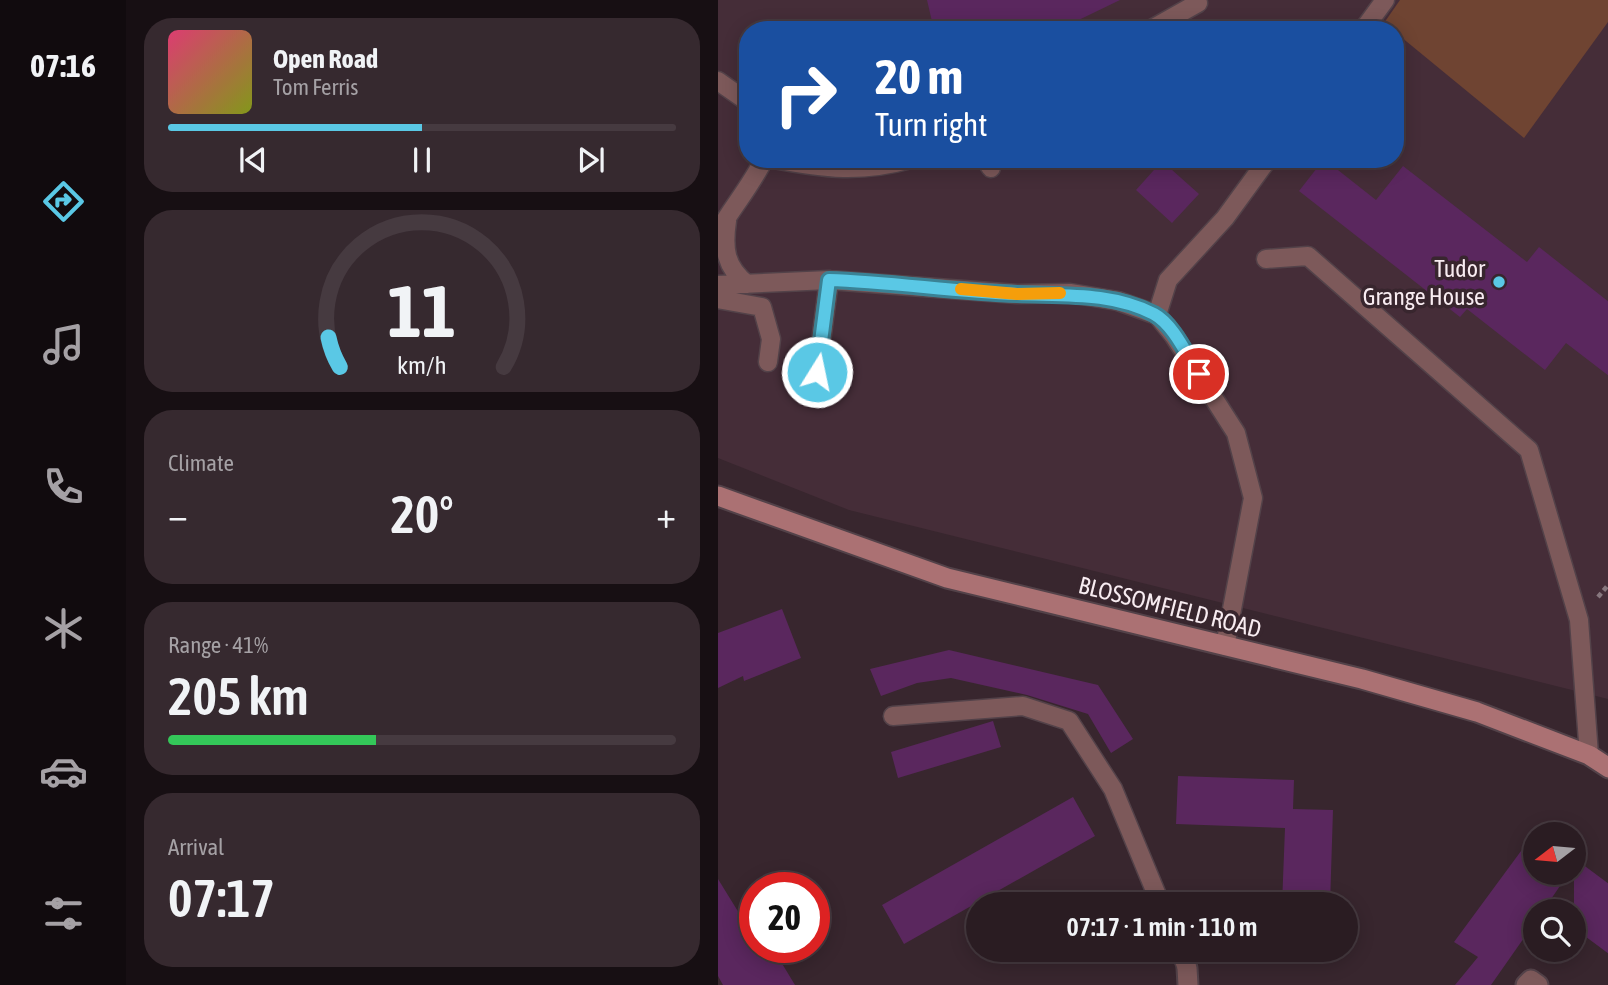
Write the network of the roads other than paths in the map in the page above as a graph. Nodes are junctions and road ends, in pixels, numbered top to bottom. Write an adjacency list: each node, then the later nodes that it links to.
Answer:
1 (1385, 0): 4 (lane)
2 (1198, 3): 3 (lane)
3 (1166, 21)
4 (1370, 21)
5 (718, 81): 6 (lane)
6 (739, 96)
7 (760, 168): 11 (lane)
8 (818, 168): 9 (lane)
9 (881, 168)
10 (1261, 168): 18 (lane)
11 (728, 215): 12 (lane); 15 (lane)
12 (718, 232)
13 (1266, 259): 24 (lane)
14 (829, 280): 15 (lane); 18 (lane); 20 (lane)
15 (747, 284): 16 (lane)
16 (718, 285)
17 (718, 299): 19 (lane)
18 (1157, 315): 22 (lane)
19 (768, 362)
20 (817, 372)
21 (718, 496): 22 (main road, BLOSSOMFIELD ROAD)
22 (1225, 646): 24 (main road, BLOSSOMFIELD ROAD)
23 (893, 716): 26 (lane)
24 (1589, 755): 25 (main road, BLOSSOMFIELD ROAD)
25 (1609, 768)
26 (1156, 892)
27 (1526, 985): 28 (street)
28 (1538, 985)

